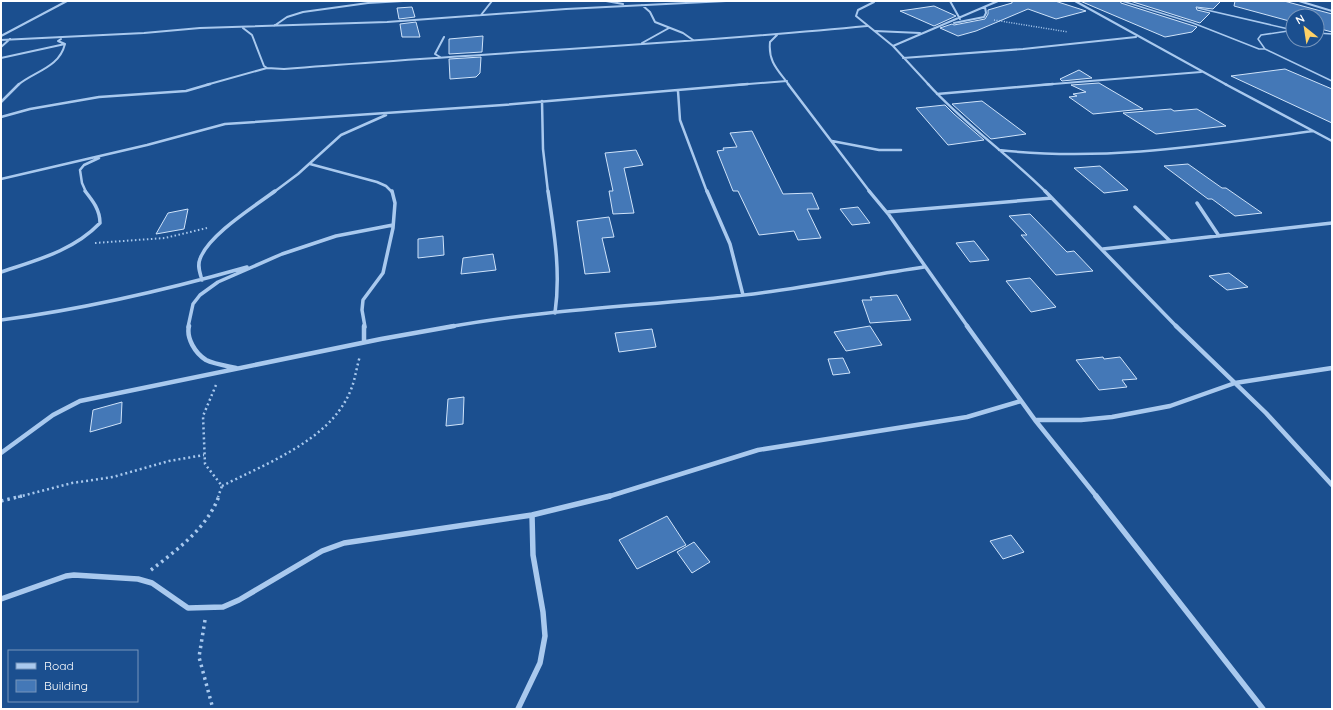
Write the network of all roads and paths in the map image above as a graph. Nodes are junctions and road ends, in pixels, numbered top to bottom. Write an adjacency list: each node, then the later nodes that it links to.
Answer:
1 (67, 1): 35 (street)
2 (403, 1): 25 (street)
3 (492, 1): 21 (street)
4 (606, 1): 16 (street)
5 (726, 1): 17 (street)
6 (816, 1): 14 (street)
7 (859, 1): 14 (street)
8 (896, 1): 15 (street)
9 (950, 1): 23 (street)
10 (998, 1): 18 (street)
11 (1075, 1): 37 (street)
12 (1122, 1): 46 (lane)
13 (1299, 1): 20 (street)
14 (863, 2): 15 (street)
15 (874, 2): 26 (street)
16 (633, 5): 17 (street); 21 (street)
17 (642, 5): 28 (street)
18 (985, 7): 22 (street); 23 (street)
19 (1198, 8): 29 (lane)
20 (1332, 11)
21 (481, 15): 25 (street)
22 (984, 17): 24 (street); 33 (path)
23 (960, 19): 24 (street)
24 (950, 23): 32 (street)
25 (273, 26): 27 (street)
26 (867, 26): 30 (street); 34 (street)
27 (243, 28): 38 (street); 50 (street)
28 (669, 28): 41 (street); 43 (street)
29 (1285, 28)
30 (874, 31): 32 (street); 44 (street)
31 (1285, 31): 46 (lane)
32 (925, 32): 44 (street)
33 (1070, 32)
34 (777, 35): 41 (street); 52 (street)
35 (1, 36)
36 (444, 37): 47 (street)
37 (1136, 37): 49 (street); 51 (street)
38 (65, 38): 39 (street); 42 (street)
39 (11, 39): 40 (street); 45 (street)
40 (1, 40)
41 (694, 41): 43 (street)
42 (65, 44): 48 (street); 56 (street)
43 (640, 44): 47 (street)
44 (893, 46): 49 (street)
45 (1, 47)
46 (1264, 49): 53 (lane)
47 (440, 57): 50 (street)
48 (1, 58)
49 (903, 58): 55 (street)
50 (267, 68): 59 (street)
51 (1202, 72): 55 (street); 60 (street)
52 (787, 81): 54 (street); 61 (street)
53 (1332, 81)
54 (678, 91): 57 (street); 83 (street)
55 (937, 94): 64 (street)
56 (1, 102)
57 (542, 102): 58 (street); 84 (street)
58 (392, 113): 65 (street); 66 (street)
59 (1, 117)
60 (1313, 131): 62 (street); 64 (street)
61 (831, 141): 63 (street); 71 (street)
62 (1332, 141)
63 (901, 150)
64 (999, 150): 68 (street)
65 (107, 154): 67 (street); 81 (street)
66 (310, 164): 73 (street); 82 (street)
67 (1, 179)
68 (1052, 198): 71 (street); 78 (street)
69 (1197, 203): 75 (street)
70 (1135, 207): 76 (street)
71 (887, 212): 80 (street)
72 (1332, 222): 75 (street)
73 (393, 225): 79 (street); 86 (street)
74 (212, 226): 77 (path)
75 (1219, 236): 76 (street)
76 (1170, 242): 78 (street)
77 (91, 244)
78 (1103, 249): 90 (street)
79 (261, 263): 82 (street); 87 (street)
80 (924, 267): 83 (street); 91 (street)
81 (1, 272)
82 (202, 280): 85 (street)
83 (742, 295): 84 (street)
84 (555, 313): 86 (street)
85 (1, 320)
86 (364, 342): 87 (street); 96 (path)
87 (238, 368): 89 (street)
88 (1332, 368): 90 (street)
89 (222, 372): 93 (street); 94 (path)
90 (1235, 383): 92 (street); 95 (street)
91 (1021, 401): 92 (street); 98 (street)
92 (1035, 420): 104 (street)
93 (1, 453)
94 (204, 455): 96 (path); 97 (path)
95 (1332, 485)
96 (222, 486): 99 (path)
97 (1, 500)
98 (532, 515): 101 (street); 103 (street)
99 (138, 580): 100 (street); 101 (street)
100 (1, 599)
101 (207, 608): 102 (path)
102 (213, 709)
103 (518, 709)
104 (1263, 709)

